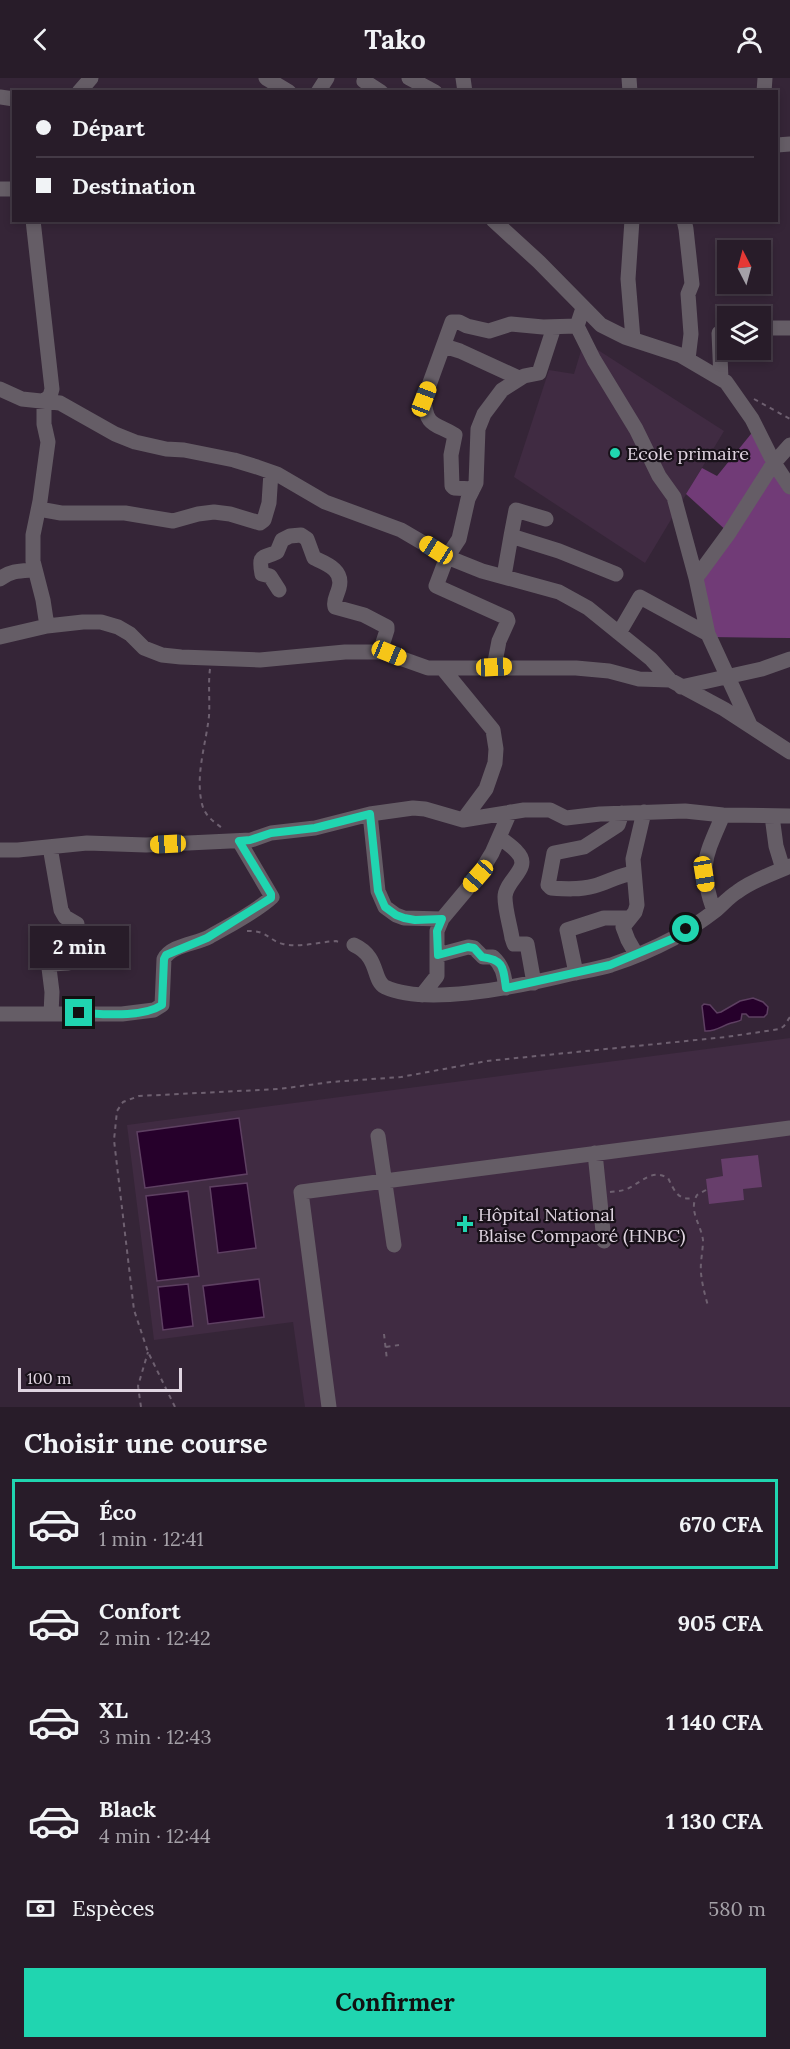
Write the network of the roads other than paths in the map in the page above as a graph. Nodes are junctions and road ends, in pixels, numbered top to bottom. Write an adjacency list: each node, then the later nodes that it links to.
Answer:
1 (91, 78): 5 (street)
2 (365, 78): 7 (street)
3 (409, 78): 8 (street)
4 (270, 84): 6 (street)
5 (81, 90)
6 (284, 90)
7 (378, 90)
8 (431, 90)
9 (33, 222): 27 (street)
10 (495, 222): 13 (street)
11 (632, 222): 20 (street)
12 (684, 222): 19 (street)
13 (583, 308): 14 (street); 20 (street)
14 (577, 326): 15 (street); 40 (street)
15 (554, 327): 21 (street); 24 (street)
16 (771, 328): 17 (street)
17 (790, 328)
18 (717, 332): 19 (street)
19 (691, 334): 22 (street)
20 (633, 339): 22 (street)
21 (444, 346): 24 (street); 32 (street)
22 (688, 359): 25 (street)
23 (722, 360): 25 (street)
24 (519, 378): 32 (street)
25 (721, 379): 29 (street)
26 (0, 389): 27 (street)
27 (44, 401): 30 (street); 33 (street)
28 (790, 446): 29 (street)
29 (774, 463): 31 (street); 40 (street)
30 (271, 472): 33 (street); 36 (street)
31 (790, 487)
32 (472, 489): 36 (street)
33 (39, 509): 37 (street)
34 (546, 519): 35 (street)
35 (511, 536): 38 (street); 39 (street)
36 (447, 557): 39 (street); 49 (street)
37 (35, 570): 41 (street); 43 (street)
38 (616, 574)
39 (504, 576): 44 (street)
40 (696, 578): 45 (street)
41 (0, 579)
42 (279, 590): 47 (street)
43 (47, 626): 46 (street); 47 (street)
44 (619, 633): 45 (street); 52 (street)
45 (708, 634): 51 (street)
46 (0, 637)
47 (380, 652): 50 (street)
48 (790, 659): 51 (street)
49 (494, 667): 50 (street); 52 (street)
50 (443, 669): 62 (street)
51 (728, 677): 52 (street); 53 (street)
52 (675, 683): 53 (street)
53 (750, 725): 54 (street)
54 (790, 752)
55 (510, 812): 57 (street); 62 (street); 63 (street)
56 (644, 812): 57 (street); 59 (street); 68 (street)
57 (622, 813): 68 (street)
58 (370, 814): 62 (street); 64 (street); 71 (street)
59 (723, 815): 60 (street); 69 (street)
60 (772, 816): 61 (street); 67 (street)
61 (790, 816)
62 (464, 820)
63 (499, 837): 71 (street); 76 (street)
64 (239, 841): 65 (street); 80 (street)
65 (50, 847): 66 (street); 80 (street)
66 (0, 850)
67 (787, 867): 69 (street)
68 (634, 873): 70 (street)
69 (714, 911): 73 (street)
70 (630, 918): 73 (street); 75 (street)
71 (442, 919): 74 (street)
72 (354, 945): 78 (street)
73 (636, 954): 75 (street)
74 (438, 955): 77 (street); 78 (street)
75 (576, 973): 76 (street)
76 (534, 983): 77 (street)
77 (506, 988): 78 (street)
78 (422, 995)
79 (0, 1014): 80 (street)
80 (51, 1014)
81 (790, 1128): 83 (street)
82 (378, 1136): 84 (street)
83 (595, 1153): 84 (street); 85 (street)
84 (385, 1181): 86 (street); 87 (street)
85 (604, 1241)
86 (394, 1245)
87 (329, 1407)

